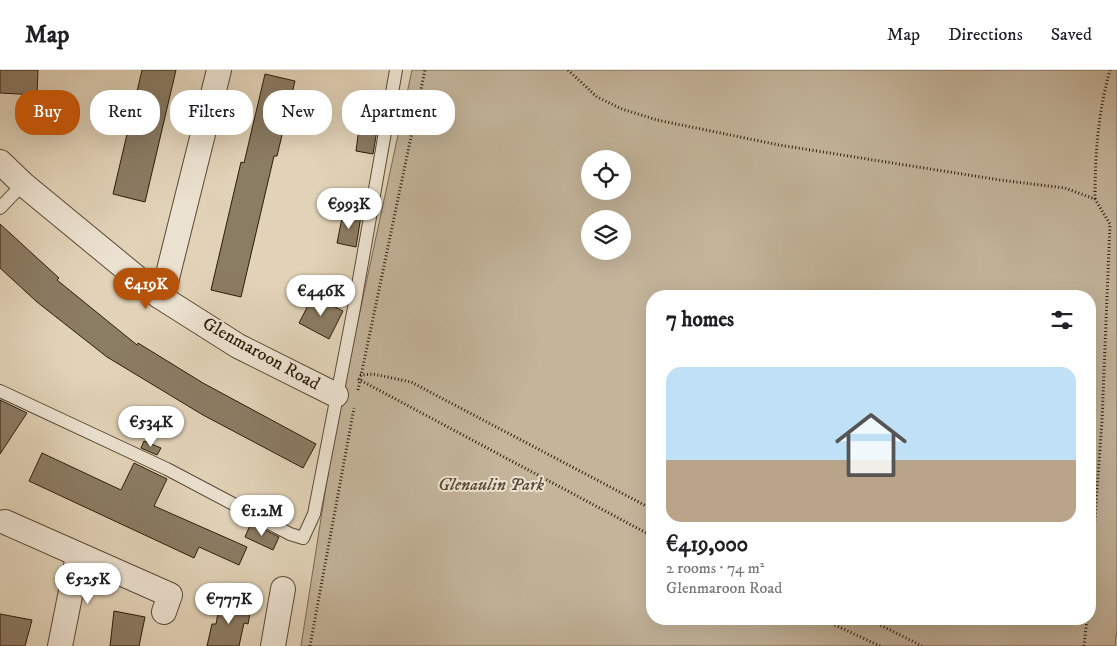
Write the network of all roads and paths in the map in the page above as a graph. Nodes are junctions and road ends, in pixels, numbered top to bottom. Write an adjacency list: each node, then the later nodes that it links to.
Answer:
1 (219, 70): 10 (street)
2 (396, 70): 11 (lane)
3 (425, 70): 12 (path)
4 (568, 70): 8 (path)
5 (1110, 70): 8 (path)
6 (0, 162): 7 (street, Glenmaroon Road)
7 (23, 184): 9 (lane); 10 (street, Glenmaroon Road)
8 (1095, 199): 16 (path)
9 (0, 208)
10 (159, 296): 15 (street, Glenmaroon Road)
11 (341, 372): 13 (path); 15 (lane)
12 (360, 375): 13 (path); 17 (path)
13 (360, 379): 19 (path); 28 (path)
14 (0, 391): 15 (lane)
15 (336, 395)
16 (1096, 504)
17 (646, 506)
18 (5, 522): 20 (street)
19 (646, 533)
20 (78, 556): 22 (street); 26 (street)
21 (283, 588): 27 (street)
22 (164, 612)
23 (835, 625): 29 (path)
24 (880, 625): 30 (path)
25 (1086, 625): 31 (path)
26 (60, 646)
27 (273, 646)
28 (310, 646)
29 (880, 646)
30 (922, 646)
31 (1084, 646)

